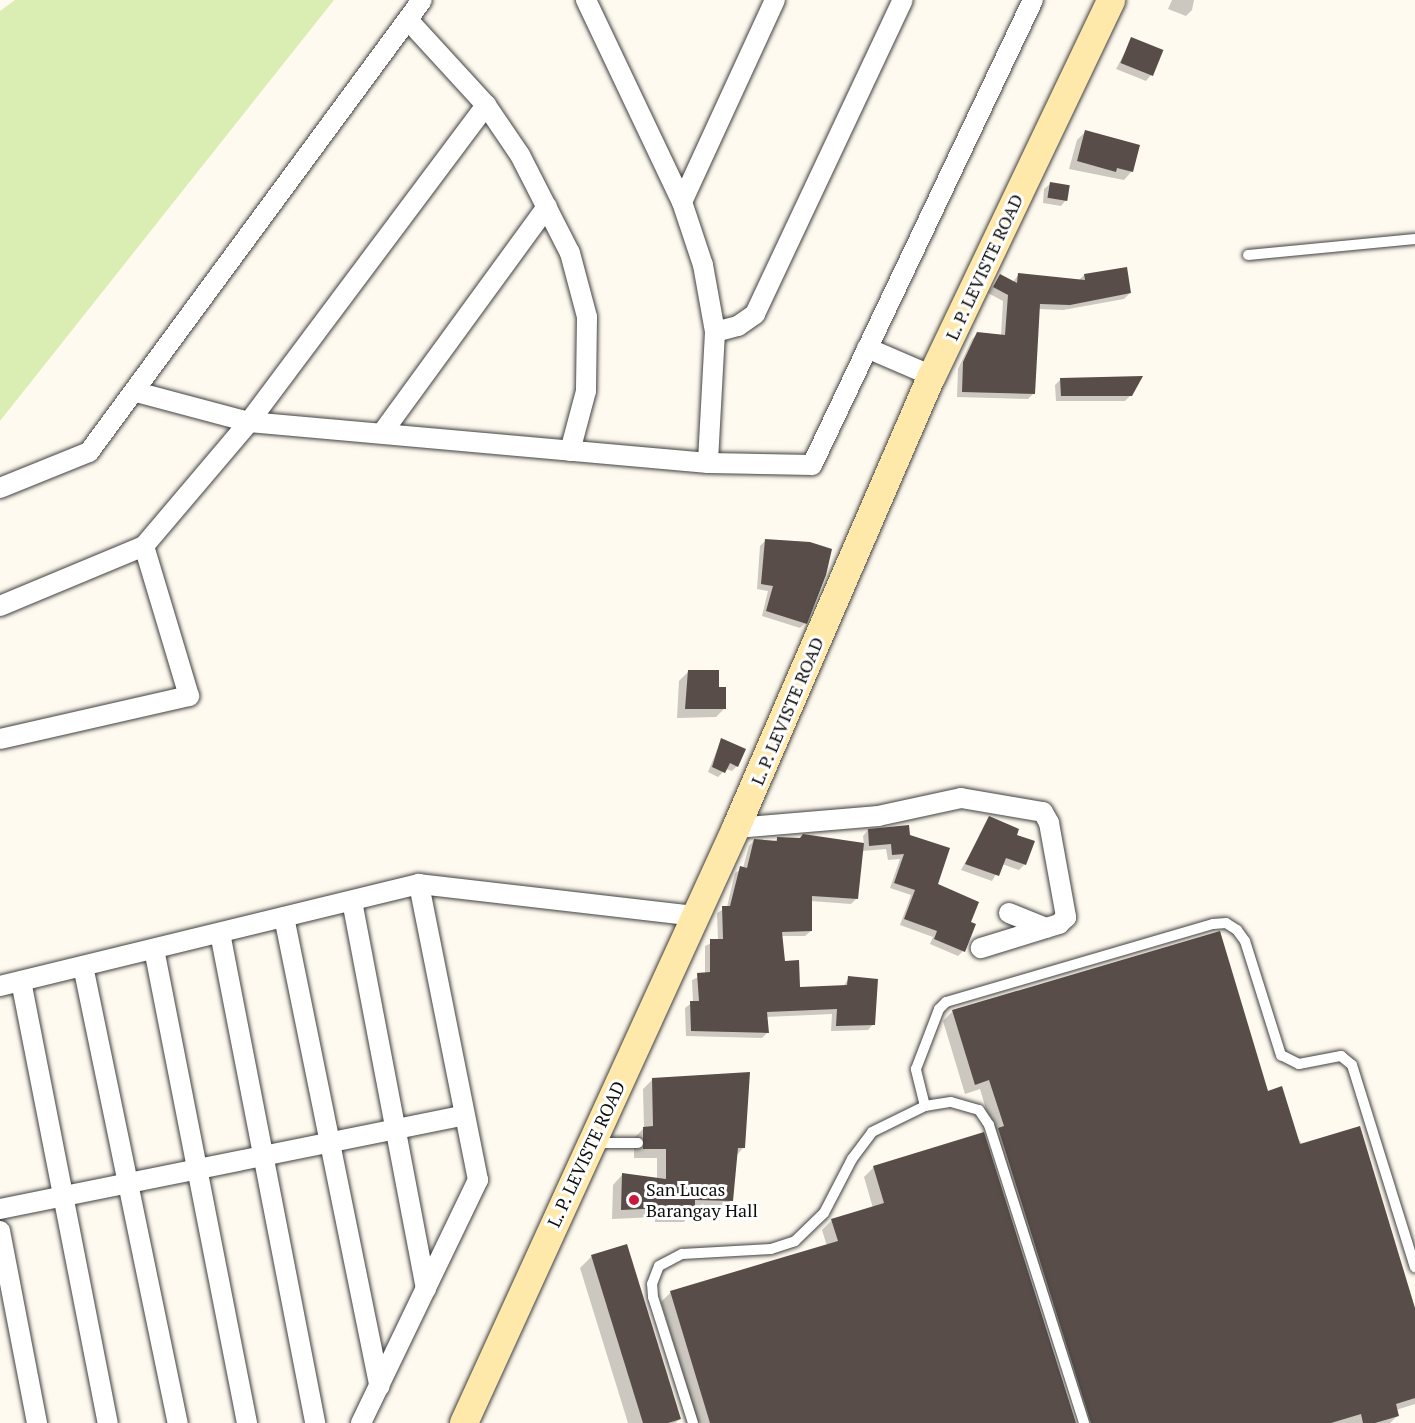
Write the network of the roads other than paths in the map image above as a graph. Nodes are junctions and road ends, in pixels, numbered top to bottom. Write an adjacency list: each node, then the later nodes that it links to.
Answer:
1 (422, 0): 7 (street)
2 (775, 0): 9 (street)
3 (903, 0): 13 (street)
4 (1033, 0): 14 (street)
5 (1111, 0): 15 (main road, L. P. LEVISTE ROAD)
6 (590, 1): 9 (street)
7 (409, 21): 8 (street); 16 (street)
8 (486, 105): 10 (street); 17 (street)
9 (682, 202): 13 (street)
10 (547, 207): 18 (street); 19 (street)
11 (1415, 238): 12 (lane)
12 (1248, 255)
13 (715, 332): 20 (street)
14 (867, 348): 15 (street); 20 (street)
15 (932, 376): 25 (main road, L. P. LEVISTE ROAD)
16 (136, 392): 17 (street); 21 (street)
17 (249, 422): 18 (street); 22 (street)
18 (382, 433): 19 (street)
19 (570, 451): 20 (street)
20 (708, 463)
21 (0, 488)
22 (144, 546): 23 (street); 24 (street)
23 (0, 606)
24 (0, 739)
25 (736, 828): 29 (main road, L. P. LEVISTE ROAD); 31 (street)
26 (419, 885): 27 (street); 29 (street); 39 (street)
27 (352, 901): 30 (street); 40 (street)
28 (1009, 913): 31 (street)
29 (695, 916): 42 (main road, L. P. LEVISTE ROAD)
30 (284, 917): 32 (street); 41 (street)
31 (1046, 928): 33 (street)
32 (220, 933): 34 (street); 44 (street)
33 (981, 948)
34 (154, 949): 35 (street); 45 (street)
35 (83, 966): 36 (street); 46 (street)
36 (21, 981): 37 (street); 47 (street)
37 (0, 986)
38 (925, 1106): 50 (lane); 60 (lane); 61 (lane)
39 (465, 1115): 40 (street); 51 (street)
40 (396, 1129): 41 (street); 51 (street)
41 (330, 1143): 44 (street); 52 (street)
42 (591, 1143): 43 (lane); 59 (main road, L. P. LEVISTE ROAD)
43 (638, 1143)
44 (263, 1156): 45 (street); 58 (street)
45 (197, 1169): 46 (street); 57 (street)
46 (128, 1183): 47 (street); 56 (street)
47 (63, 1197): 48 (street); 55 (street)
48 (0, 1209)
49 (0, 1231): 54 (street)
50 (1415, 1267)
51 (426, 1289): 52 (street)
52 (379, 1386): 53 (street)
53 (364, 1422)
54 (37, 1423)
55 (108, 1423)
56 (178, 1423)
57 (247, 1423)
58 (315, 1423)
59 (464, 1423)
60 (693, 1423)
61 (1084, 1423)

